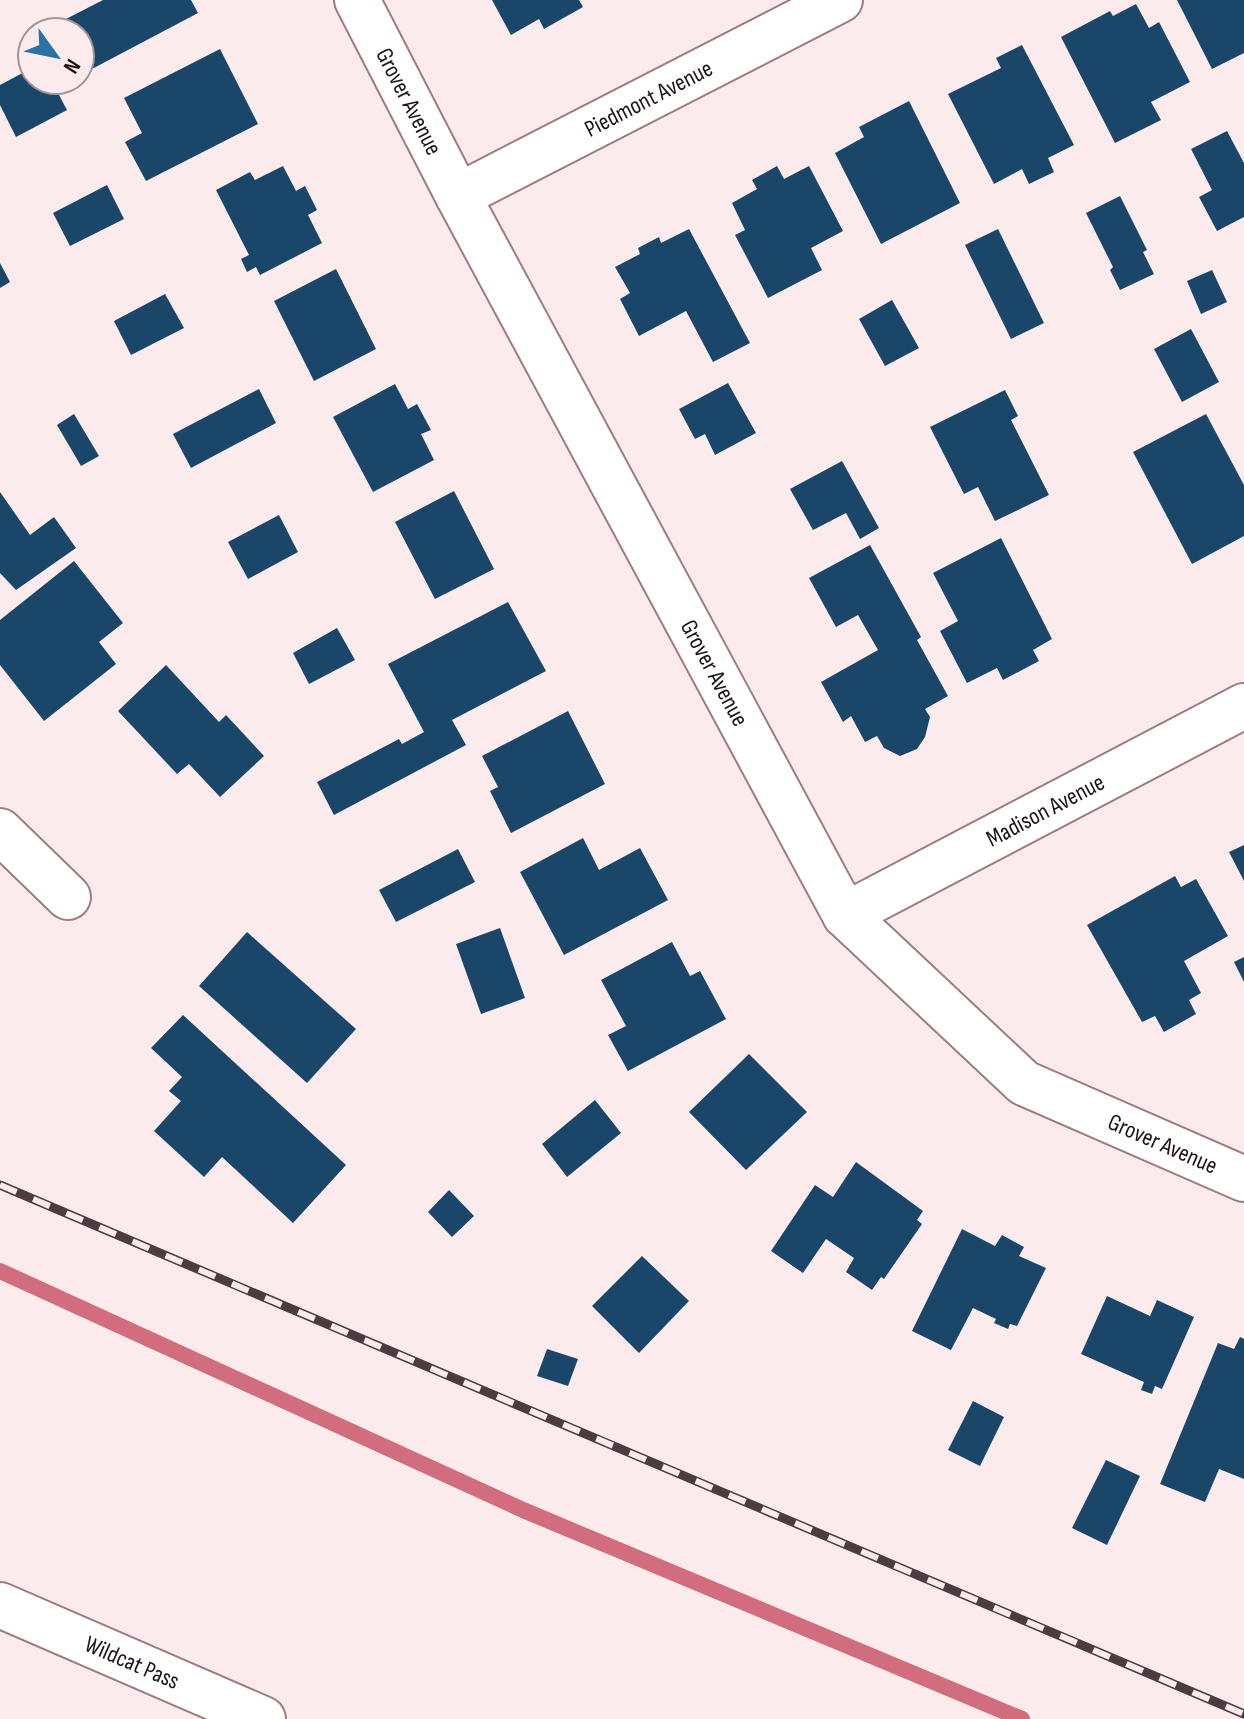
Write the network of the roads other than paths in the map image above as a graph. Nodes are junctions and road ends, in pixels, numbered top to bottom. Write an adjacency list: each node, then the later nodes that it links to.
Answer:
1 (357, 0): 3 (street, Grover Avenue)
2 (840, 0): 3 (street, Piedmont Avenue)
3 (458, 196): 7 (street, Grover Avenue)
4 (1244, 706): 7 (street, Madison Avenue)
5 (0, 831): 6 (street)
6 (68, 897)
7 (845, 915): 8 (street, Grover Avenue)
8 (1244, 1179)
9 (0, 1605): 10 (street, Wildcat Pass)
10 (263, 1719)

